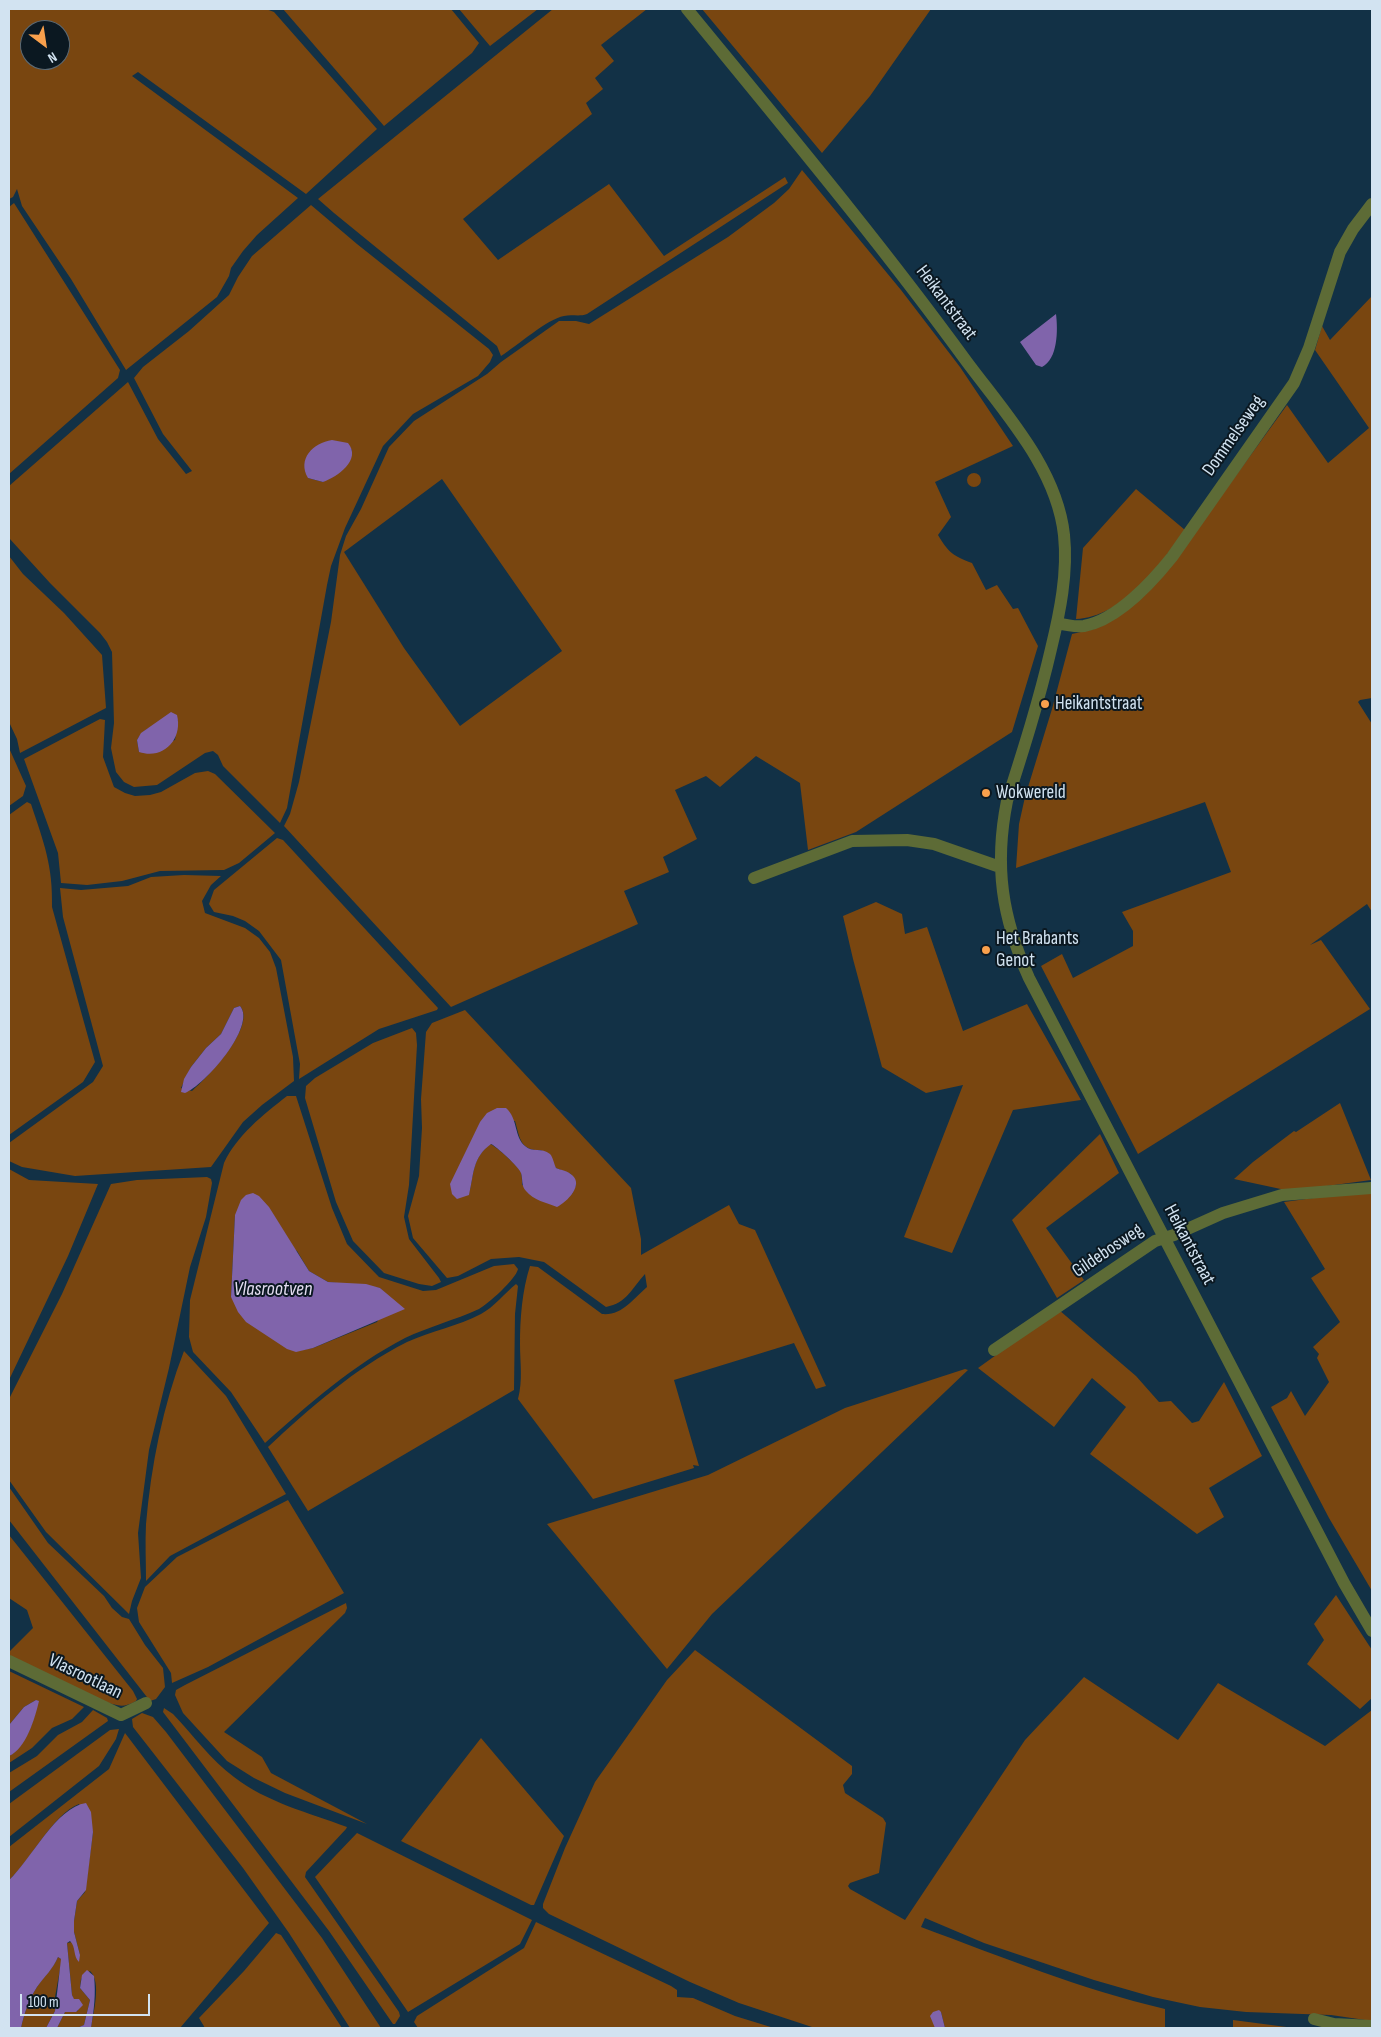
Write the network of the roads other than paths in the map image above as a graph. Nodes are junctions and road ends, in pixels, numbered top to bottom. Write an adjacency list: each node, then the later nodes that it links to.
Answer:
1 (687, 9): 3 (street, Heikantstraat)
2 (1372, 204): 3 (street, Dommelseweg)
3 (1057, 623): 4 (street, Heikantstraat)
4 (1000, 867): 5 (street); 7 (street, Heikantstraat)
5 (754, 878)
6 (1370, 1188): 7 (street, Gildebosweg)
7 (1163, 1237): 8 (street, Gildebosweg); 9 (street, Heikantstraat)
8 (994, 1350)
9 (1372, 1631)
10 (9, 1661): 11 (street, Vlasrootlaan)
11 (146, 1704)
12 (1314, 2019): 13 (street)
13 (1372, 2026)

